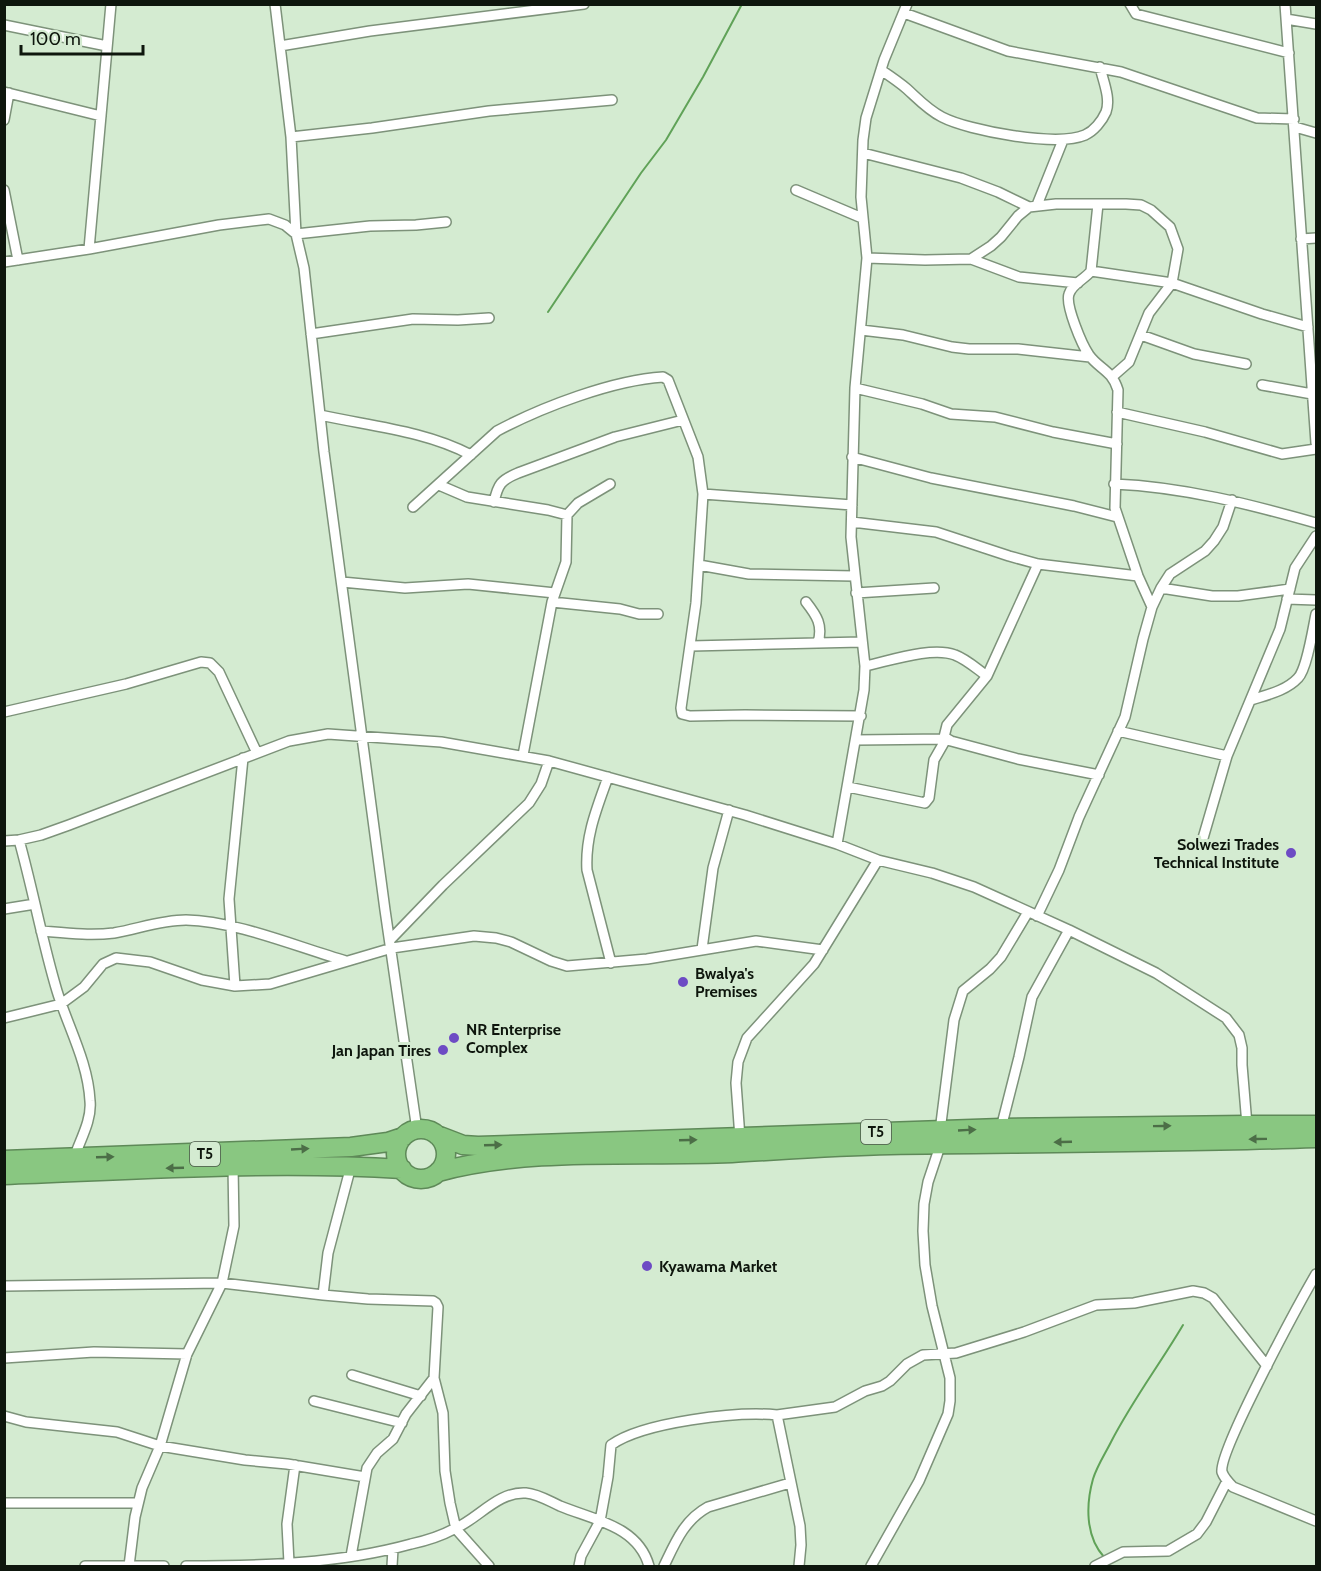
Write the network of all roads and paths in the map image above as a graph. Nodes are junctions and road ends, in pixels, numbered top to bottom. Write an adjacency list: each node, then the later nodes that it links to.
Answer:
1 (111, 4): 10 (street)
2 (275, 4): 11 (street)
3 (584, 4): 11 (street)
4 (1130, 4): 12 (street)
5 (1285, 4): 7 (street)
6 (906, 9): 13 (street); 14 (street)
7 (1286, 19): 9 (street); 12 (street)
8 (4, 24): 10 (street)
9 (1317, 24)
10 (108, 46): 17 (street)
11 (280, 46): 21 (street)
12 (1289, 53): 19 (street)
13 (1100, 67): 19 (street); 22 (street)
14 (881, 69): 22 (street); 23 (street)
15 (7, 93): 17 (street); 18 (street)
16 (612, 100): 21 (street)
17 (101, 116): 33 (street)
18 (4, 120)
19 (1294, 123): 20 (street); 32 (street)
20 (1317, 133)
21 (291, 137): 30 (street)
22 (1063, 140): 27 (street)
23 (863, 153): 27 (street); 28 (street)
24 (4, 190): 36 (street)
25 (796, 190): 28 (street)
26 (1098, 204): 27 (street); 38 (street); 40 (street)
27 (1033, 206): 35 (street)
28 (862, 218): 34 (street)
29 (446, 222): 30 (street)
30 (296, 234): 33 (street); 45 (street)
31 (1317, 238): 32 (street)
32 (1301, 239): 41 (street)
33 (89, 249): 36 (street)
34 (867, 258): 35 (street); 44 (street)
35 (971, 259): 39 (street)
36 (18, 260): 37 (street)
37 (4, 262)
38 (1091, 272): 39 (street); 40 (street)
39 (1078, 283): 47 (street)
40 (1172, 283): 43 (street); 46 (street)
41 (1312, 310): 43 (street)
42 (489, 318): 45 (street)
43 (1308, 327): 50 (street)
44 (861, 330): 47 (street); 52 (street)
45 (311, 334): 55 (street)
46 (1141, 335): 48 (street); 49 (street)
47 (1090, 357): 49 (street)
48 (1246, 364)
49 (1113, 376): 54 (street)
50 (1314, 380): 53 (street)
51 (1262, 385): 53 (street)
52 (855, 388): 58 (street); 61 (street)
53 (1312, 394): 57 (street)
54 (1118, 412): 58 (street); 59 (street)
55 (320, 415): 60 (street); 79 (street)
56 (683, 420): 60 (street); 65 (street); 67 (street)
57 (1317, 443)
58 (1117, 444): 63 (street)
59 (1317, 449)
60 (471, 455): 64 (street)
61 (852, 457): 68 (street); 71 (street)
62 (610, 484): 70 (street)
63 (1114, 484): 66 (street); 71 (street)
64 (439, 485): 67 (street); 69 (street)
65 (703, 494): 68 (street); 76 (street)
66 (1232, 500): 73 (street); 81 (street)
67 (494, 502): 70 (street)
68 (852, 505): 72 (street)
69 (413, 507)
70 (567, 515): 84 (street)
71 (1118, 517): 78 (street)
72 (852, 522): 75 (street); 77 (street)
73 (1317, 523)
74 (1317, 536): 83 (street)
75 (1038, 564): 78 (street); 94 (street)
76 (699, 565): 77 (street); 92 (street)
77 (854, 576): 82 (street)
78 (1138, 576): 87 (street)
79 (342, 582): 84 (street); 99 (street)
80 (934, 588): 82 (street)
81 (1161, 588): 83 (street); 87 (street)
82 (856, 592): 90 (street)
83 (1289, 594): 85 (street); 95 (street)
84 (554, 597): 88 (street); 103 (street)
85 (1317, 600)
86 (806, 602): 91 (street)
87 (1152, 607): 98 (street)
88 (658, 614)
89 (1317, 614): 95 (street)
90 (862, 642): 91 (street); 93 (street)
91 (818, 643): 92 (street)
92 (691, 646): 97 (street)
93 (865, 666): 94 (street); 97 (street)
94 (987, 676): 100 (street)
95 (1251, 700): 104 (street)
96 (4, 712): 102 (street)
97 (861, 716): 101 (street)
98 (1118, 731): 104 (street); 107 (street)
99 (363, 736): 102 (street); 103 (street); 122 (street)
100 (946, 739): 101 (street); 107 (street); 109 (street)
101 (856, 740): 109 (street)
102 (257, 753): 105 (street)
103 (523, 755): 106 (street)
104 (1227, 756): 114 (street)
105 (243, 758): 111 (street); 119 (street)
106 (549, 760): 108 (street); 122 (street)
107 (1099, 775): 118 (street)
108 (608, 777): 110 (street); 126 (street)
109 (848, 787): 113 (street)
110 (729, 810): 113 (street); 123 (street)
111 (19, 840): 112 (street); 116 (street)
112 (4, 841)
113 (837, 844): 115 (street)
114 (1202, 845)
115 (878, 860): 118 (street); 124 (street)
116 (35, 904): 117 (street); 121 (street)
117 (4, 909)
118 (1033, 914): 120 (street); 137 (street)
119 (231, 926): 121 (street); 125 (street); 127 (street)
120 (1069, 930): 130 (street); 132 (street)
121 (41, 931): 128 (street)
122 (391, 944): 125 (street); 126 (street); 133 (street)
123 (702, 949): 124 (street); 126 (street)
124 (823, 950): 136 (street)
125 (346, 961): 127 (street)
126 (611, 963)
127 (235, 986): 128 (street)
128 (61, 1004): 129 (street); 138 (street)
129 (4, 1018)
130 (1247, 1125): 131 (highway, T5); 132 (highway, T5, one-way to 130)
131 (1317, 1125)
132 (1001, 1128): 137 (highway, T5, one-way to 132)
133 (410, 1134): 134 (highway, T5); 138 (highway, T5, one-way to 133); 142 (highway)
134 (437, 1135): 136 (highway, T5, one-way to 136); 143 (highway)
135 (1317, 1137): 137 (highway, T5, one-way to 137)
136 (740, 1138): 137 (highway, T5)
137 (940, 1138): 143 (highway, T5); 150 (street)
138 (74, 1158): 139 (highway, T5)
139 (4, 1160)
140 (233, 1166): 141 (highway, T5); 144 (highway, T5, one-way to 144); 146 (street)
141 (351, 1166): 142 (highway, T5); 148 (street)
142 (402, 1170): 143 (highway, T5)
143 (438, 1172)
144 (4, 1175)
145 (1317, 1274): 152 (street)
146 (222, 1283): 147 (street); 148 (street); 149 (street)
147 (4, 1286)
148 (323, 1295): 154 (street)
149 (187, 1354): 151 (street); 160 (street)
150 (945, 1355): 152 (street); 157 (street); 183 (street)
151 (4, 1358)
152 (1267, 1366): 163 (street)
153 (352, 1375): 155 (street)
154 (434, 1378): 155 (street); 169 (street)
155 (421, 1396): 159 (street)
156 (314, 1401): 159 (street)
157 (777, 1415): 164 (street); 167 (street)
158 (4, 1416): 160 (street)
159 (402, 1423): 162 (street)
160 (160, 1446): 161 (street); 166 (street)
161 (296, 1465): 162 (street); 172 (street)
162 (364, 1477): 171 (street)
163 (1227, 1481): 168 (street); 184 (street)
164 (790, 1484): 181 (street); 182 (street)
165 (4, 1503): 166 (street)
166 (138, 1503): 174 (street)
167 (600, 1521): 169 (street); 179 (street); 180 (street)
168 (1317, 1521)
169 (456, 1529): 170 (street); 178 (street)
170 (393, 1549): 171 (street); 177 (street)
171 (351, 1556): 172 (street)
172 (289, 1563): 176 (street)
173 (85, 1566): 174 (street)
174 (129, 1566): 175 (street)
175 (164, 1566)
176 (186, 1566)
177 (392, 1566)
178 (489, 1566)
179 (579, 1566)
180 (649, 1566)
181 (663, 1566)
182 (799, 1566)
183 (871, 1566)
184 (1095, 1566)

